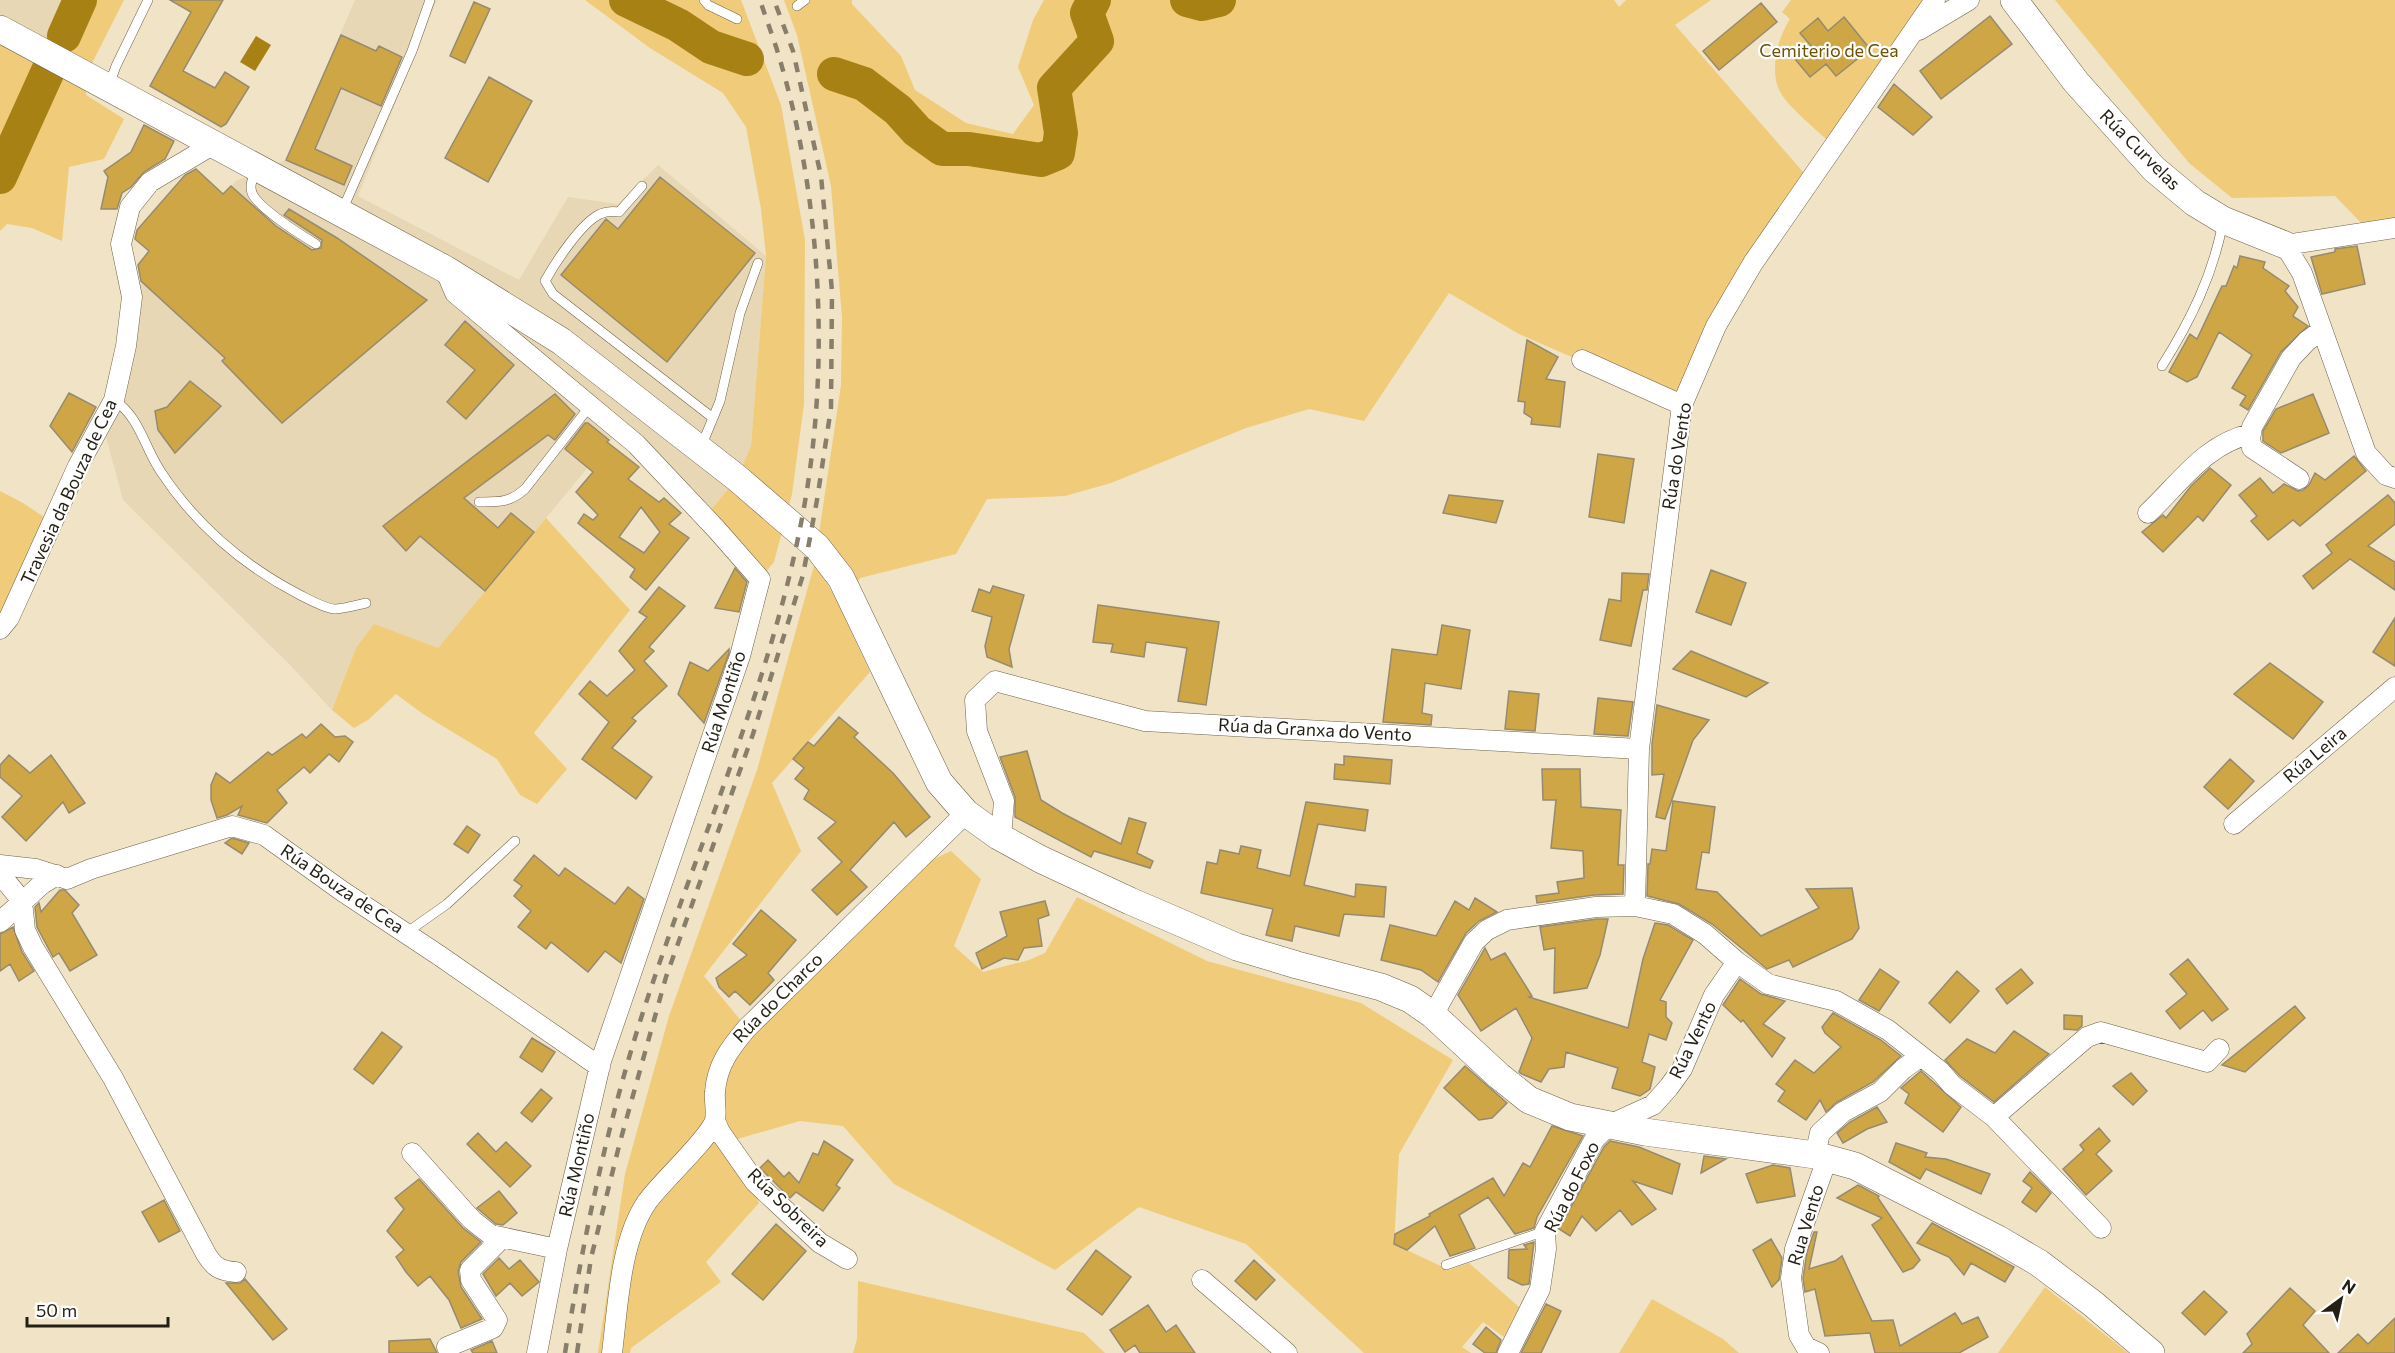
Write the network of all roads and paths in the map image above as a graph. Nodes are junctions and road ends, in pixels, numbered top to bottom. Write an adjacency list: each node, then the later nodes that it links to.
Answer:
1 (147, 0): 10 (lane)
2 (430, 0): 14 (lane)
3 (704, 0): 8 (lane)
4 (1951, 0): 7 (street, Rúa do Vento)
5 (1969, 0): 7 (street, Rúa do Vento)
6 (2014, 0): 15 (main road, Rúa Curvelas)
7 (1936, 9): 25 (street, Rúa do Vento)
8 (737, 19)
9 (0, 29): 10 (main road)
10 (108, 87): 11 (main road)
11 (214, 144): 12 (main road); 24 (street, Travesia da Bouza de Cea)
12 (258, 168): 14 (main road); 17 (lane)
13 (642, 186): 27 (lane)
14 (341, 212): 20 (main road)
15 (2223, 220): 18 (main road, Rúa Curvelas); 23 (lane)
16 (2395, 228): 18 (street)
17 (316, 244)
18 (2285, 245): 21 (street)
19 (758, 263): 27 (lane)
20 (445, 269): 26 (street, Rúa Montiño); 29 (main road)
21 (2322, 330): 28 (street); 30 (street)
22 (1582, 360): 25 (street)
23 (2162, 366)
24 (114, 400): 34 (lane); 35 (street, Travesia da Bouza de Cea)
25 (1682, 405): 37 (street, Rúa do Vento)
26 (590, 406): 32 (lane); 53 (street, Rúa Montiño)
27 (713, 418): 29 (lane)
28 (2251, 434): 31 (street); 33 (street)
29 (700, 449): 38 (main road)
30 (2395, 478)
31 (2299, 479)
32 (479, 502)
33 (2148, 513)
34 (366, 603)
35 (0, 629)
36 (2395, 687): 39 (street, Rúa Leira)
37 (1639, 749): 40 (street, Rúa da Granxa do Vento); 46 (street, Rúa do Vento)
38 (966, 813): 40 (main road); 55 (street, Rúa do Charco)
39 (2234, 824)
40 (1001, 837): 50 (main road)
41 (515, 840): 48 (lane)
42 (0, 865): 44 (street, Rúa Bouza de Cea)
43 (0, 874): 45 (street)
44 (57, 875): 45 (street, Rúa Bouza de Cea); 48 (street, Rúa Bouza de Cea)
45 (22, 901): 47 (street, Rúa Bouza de Cea); 65 (street)
46 (1635, 906): 49 (street); 50 (street)
47 (0, 922)
48 (406, 933): 53 (street, Rúa Bouza de Cea)
49 (1737, 962): 52 (street); 56 (street, Rúa Vento)
50 (1433, 1015): 56 (main road)
51 (2219, 1049): 54 (street)
52 (1920, 1057): 54 (street); 58 (street)
53 (600, 1067): 62 (street, Rúa Montiño)
54 (1994, 1117): 59 (street)
55 (714, 1121): 63 (street, Rúa Sobreira); 69 (street)
56 (1609, 1125): 58 (main road); 60 (street, Rúa do Foxo)
57 (412, 1154): 61 (street)
58 (1821, 1157): 72 (street, Rua Vento); 73 (main road)
59 (2101, 1228)
60 (1545, 1231): 64 (lane); 71 (street, Rúa do Foxo)
61 (502, 1238): 62 (street); 67 (street)
62 (557, 1249): 68 (street, Rúa Montiño)
63 (847, 1259)
64 (1446, 1265)
65 (236, 1272)
66 (1202, 1280): 70 (street)
67 (447, 1347)
68 (537, 1353)
69 (612, 1353)
70 (1287, 1353)
71 (1508, 1353)
72 (1818, 1353)
73 (2151, 1353)

